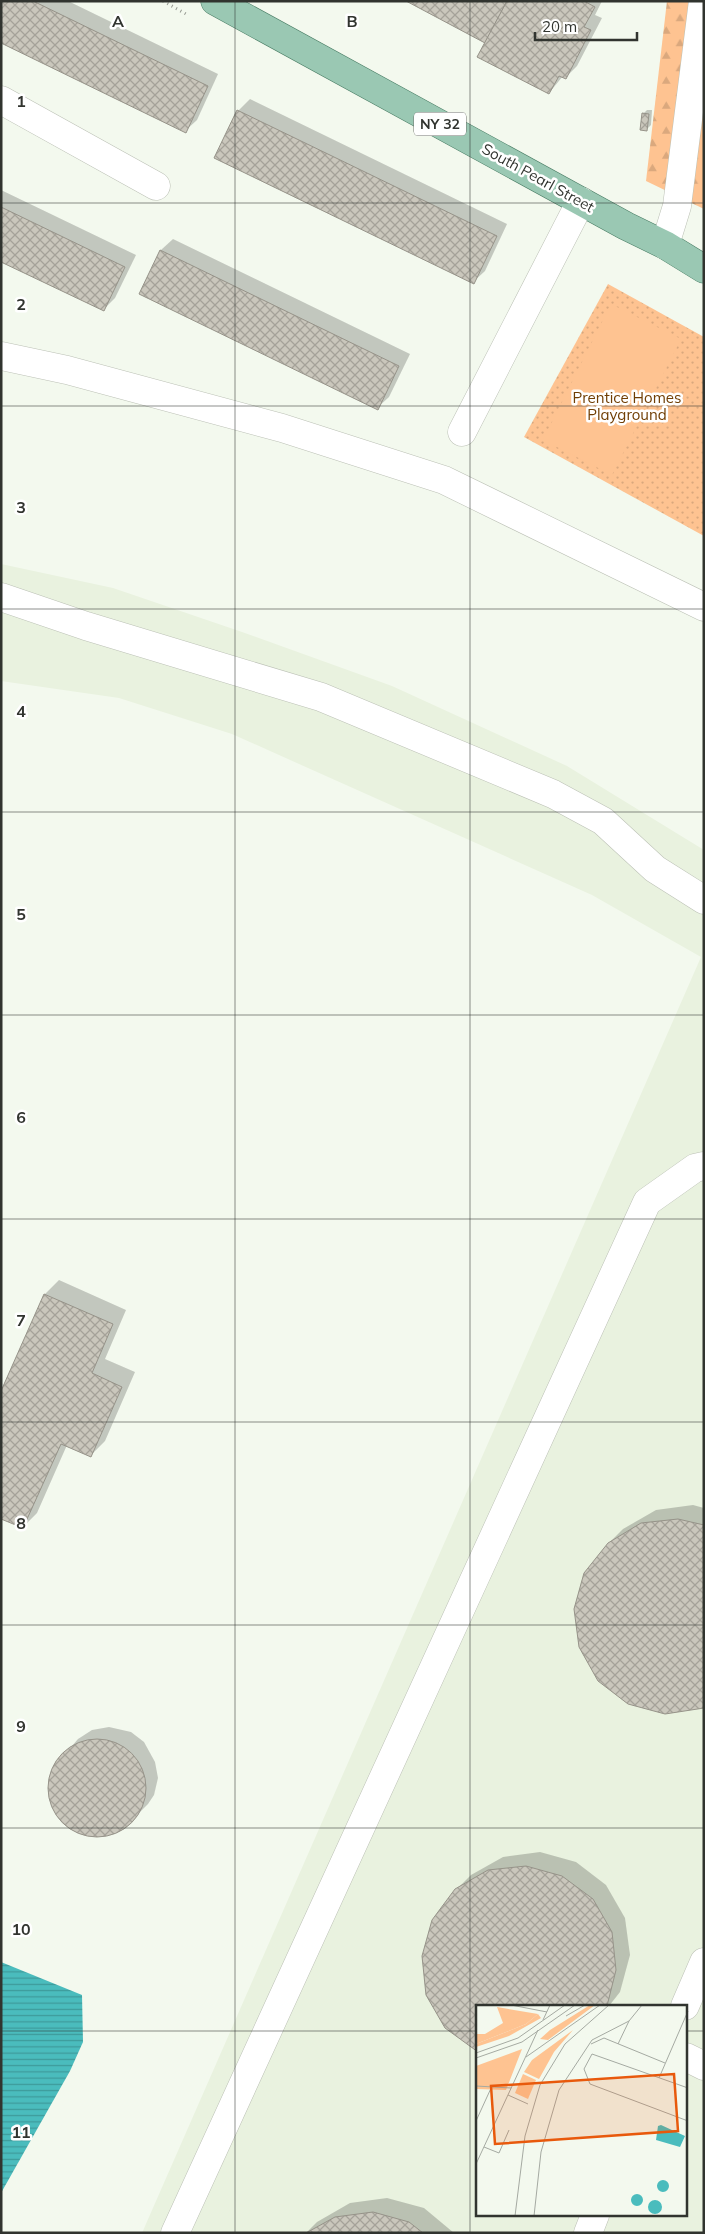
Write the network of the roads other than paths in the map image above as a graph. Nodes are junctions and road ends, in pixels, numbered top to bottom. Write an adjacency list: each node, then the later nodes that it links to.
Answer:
1 (215, 1): 5 (main road, South Pearl Street / NY 32)
2 (698, 4): 6 (street)
3 (1, 100): 4 (street)
4 (156, 186)
5 (581, 202): 6 (main road, South Pearl Street / NY 32); 9 (street)
6 (665, 245): 7 (main road, South Pearl Street / NY 32)
7 (704, 269)
8 (1, 356): 11 (street)
9 (462, 432)
10 (1, 598): 12 (street)
11 (704, 607)
12 (704, 900)
13 (704, 1166): 19 (street)
14 (704, 1962): 15 (street)
15 (685, 2005)
16 (688, 2058): 17 (street)
17 (704, 2066)
18 (595, 2216): 20 (street)
19 (175, 2233)
20 (588, 2233)

